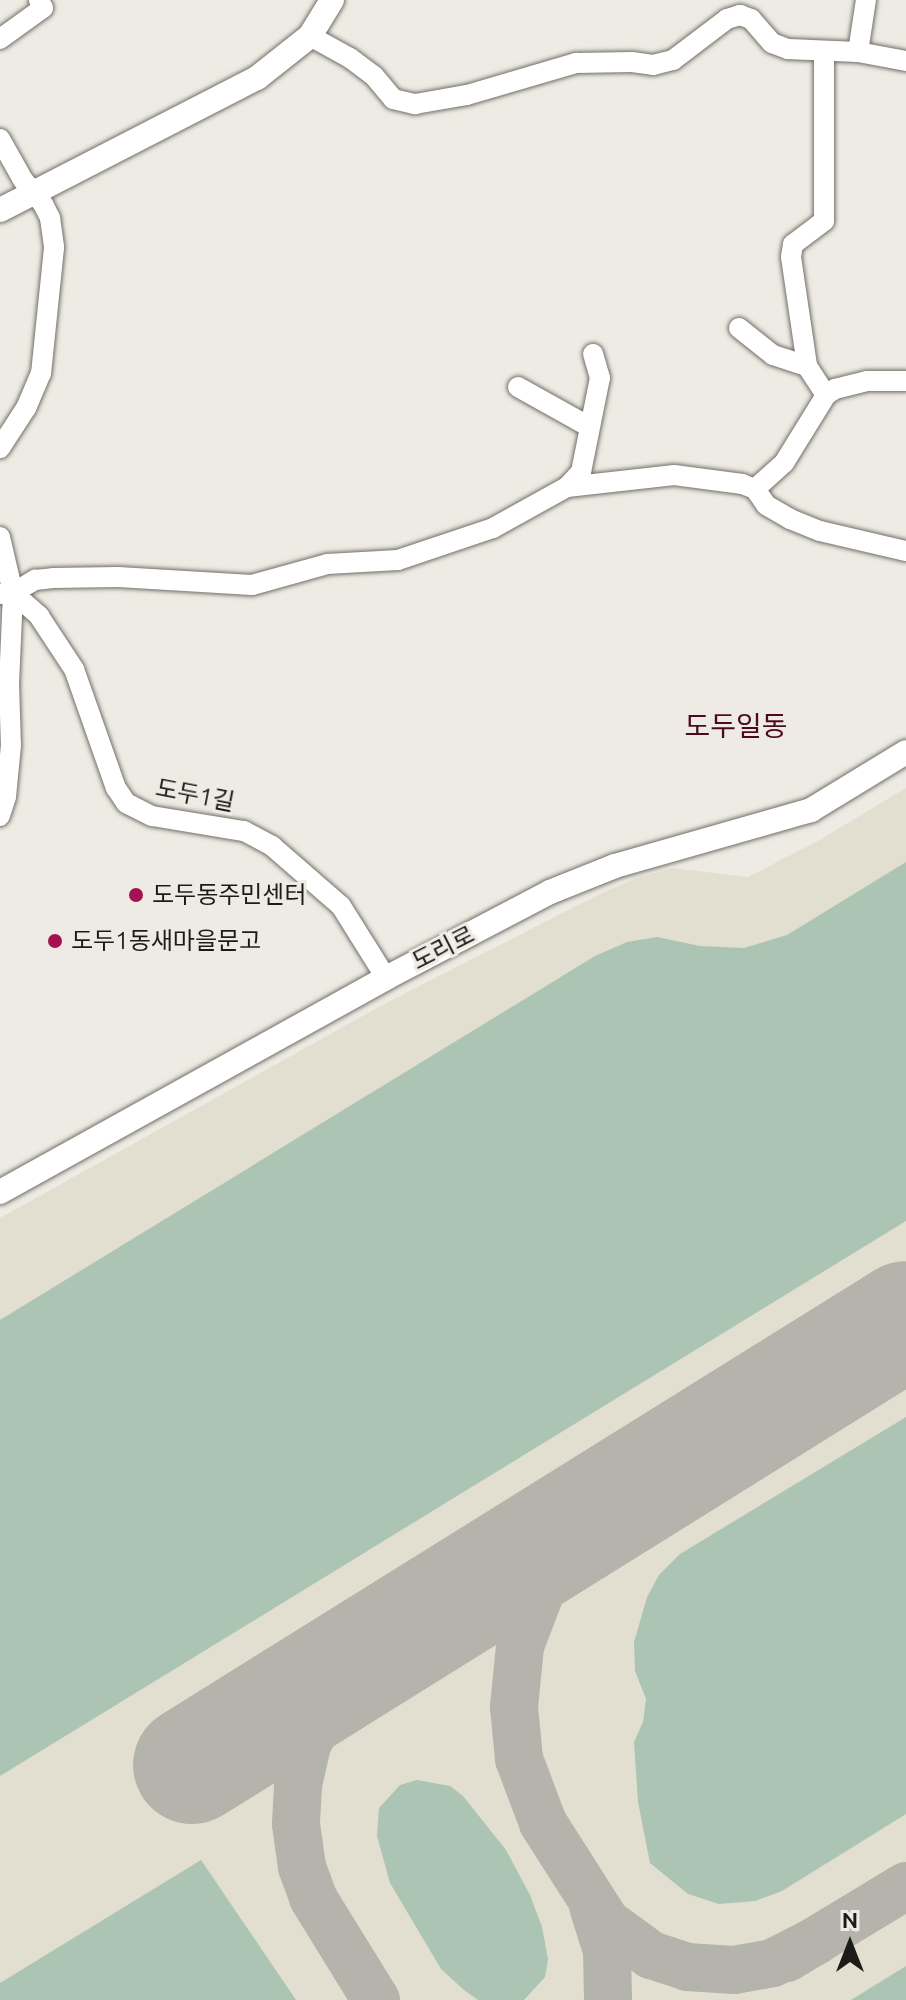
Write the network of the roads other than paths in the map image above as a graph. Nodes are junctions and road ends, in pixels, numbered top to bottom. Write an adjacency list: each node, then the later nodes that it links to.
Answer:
1 (39, 0): 5 (street)
2 (332, 0): 4 (street)
3 (866, 0): 6 (street)
4 (310, 36): 7 (street); 10 (street)
5 (0, 39)
6 (858, 52): 7 (street); 8 (street)
7 (824, 53): 14 (street)
8 (906, 61)
9 (0, 139): 10 (street)
10 (32, 192): 11 (street); 19 (street)
11 (0, 210)
12 (739, 328): 14 (street)
13 (593, 354): 18 (street)
14 (807, 366): 17 (street)
15 (906, 381): 17 (street)
16 (518, 387): 18 (street)
17 (826, 395): 21 (street)
18 (588, 426): 20 (street)
19 (0, 448)
20 (567, 487): 21 (street); 24 (street)
21 (755, 489): 23 (street)
22 (0, 537): 24 (street)
23 (906, 551)
24 (7, 593): 26 (street); 27 (street, 도두1길)
25 (906, 752): 27 (street, 도리로)
26 (0, 816)
27 (386, 978): 28 (street, 도리로)
28 (0, 1192)

